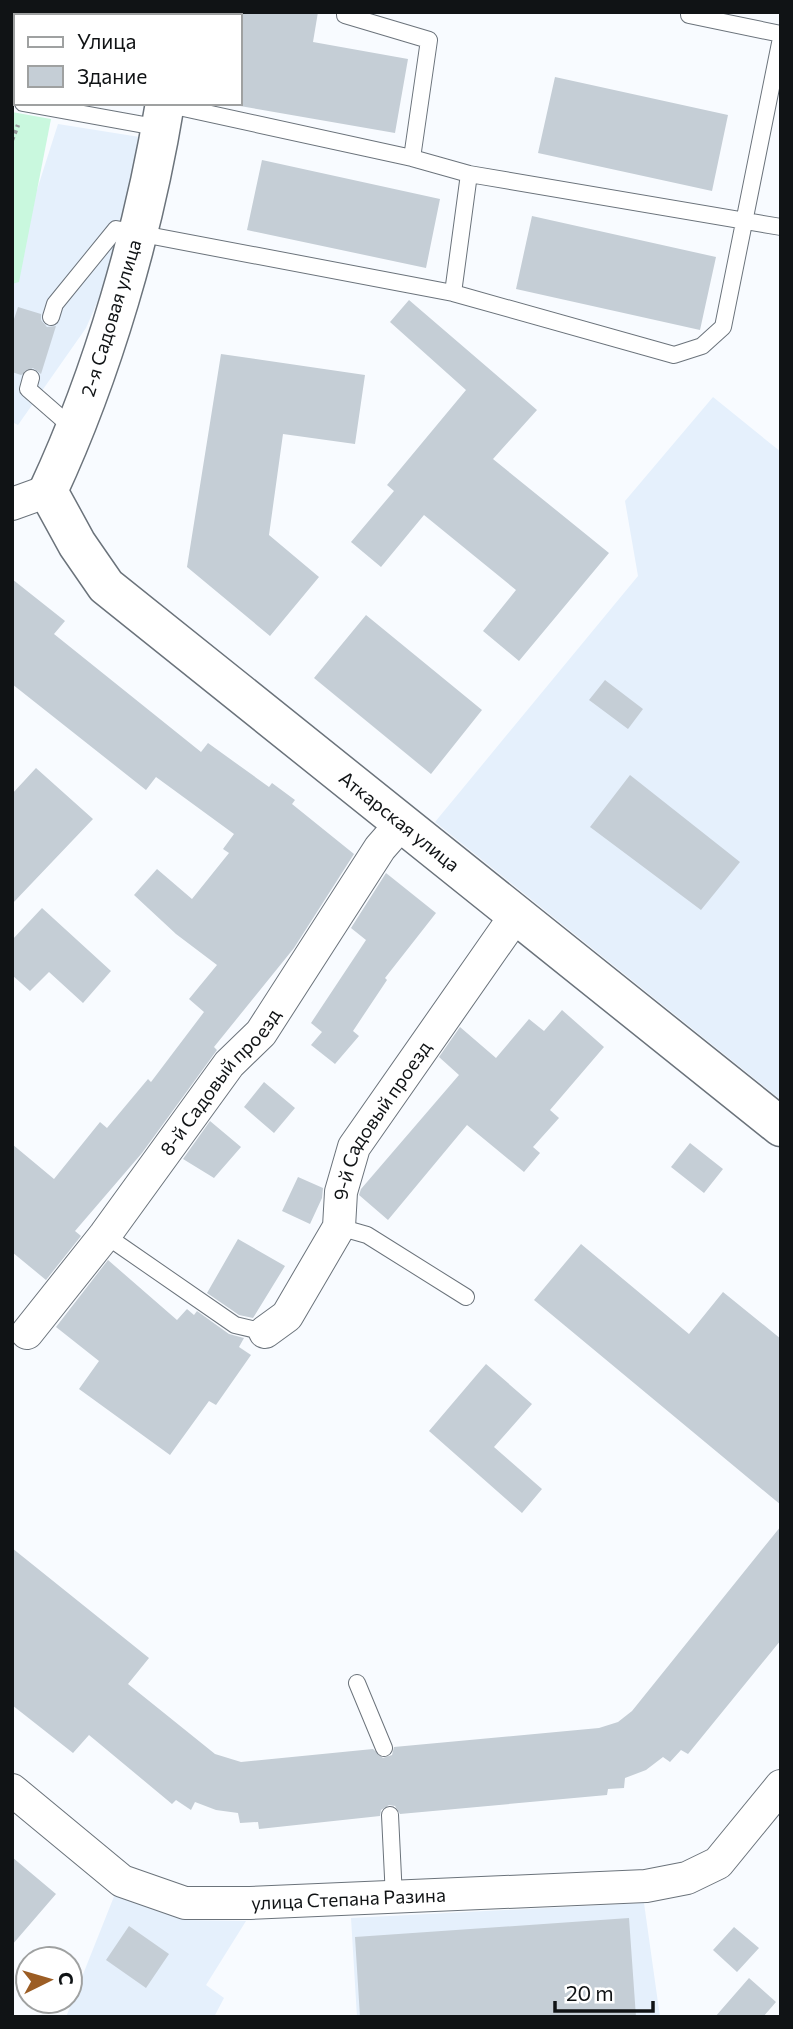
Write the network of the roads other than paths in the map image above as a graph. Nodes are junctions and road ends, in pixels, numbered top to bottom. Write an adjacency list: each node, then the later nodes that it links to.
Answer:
1 (345, 12): 6 (lane)
2 (689, 12): 3 (lane)
3 (781, 36): 8 (lane)
4 (54, 105): 5 (lane)
5 (163, 112): 6 (lane); 10 (main road, 2-я Садовая улица)
6 (412, 158): 7 (lane)
7 (469, 174): 8 (lane); 11 (lane)
8 (743, 219): 9 (lane); 11 (lane)
9 (781, 227)
10 (138, 231): 11 (lane); 12 (lane); 14 (main road, 2-я Садовая улица)
11 (453, 293)
12 (51, 317)
13 (31, 378): 14 (lane)
14 (76, 431): 15 (main road, 2-я Садовая улица)
15 (48, 491): 16 (street); 17 (main road, Аткарская улица)
16 (12, 504)
17 (401, 824): 18 (main road, Аткарская улица); 21 (street, 8-й Садовый проезд)
18 (516, 915): 19 (main road, Аткарская улица); 20 (street, 9-й Садовый проезд)
19 (781, 1127)
20 (339, 1227): 22 (lane); 23 (street, 9-й Садовый проезд)
21 (105, 1235): 23 (lane); 24 (street, 8-й Садовый проезд)
22 (466, 1297)
23 (265, 1332)
24 (20, 1339)
25 (357, 1684): 26 (lane)
26 (384, 1748)
27 (781, 1786): 30 (street, улица Степана Разина)
28 (12, 1790): 30 (street, улица Степана Разина)
29 (390, 1815): 30 (lane)
30 (394, 1898)

